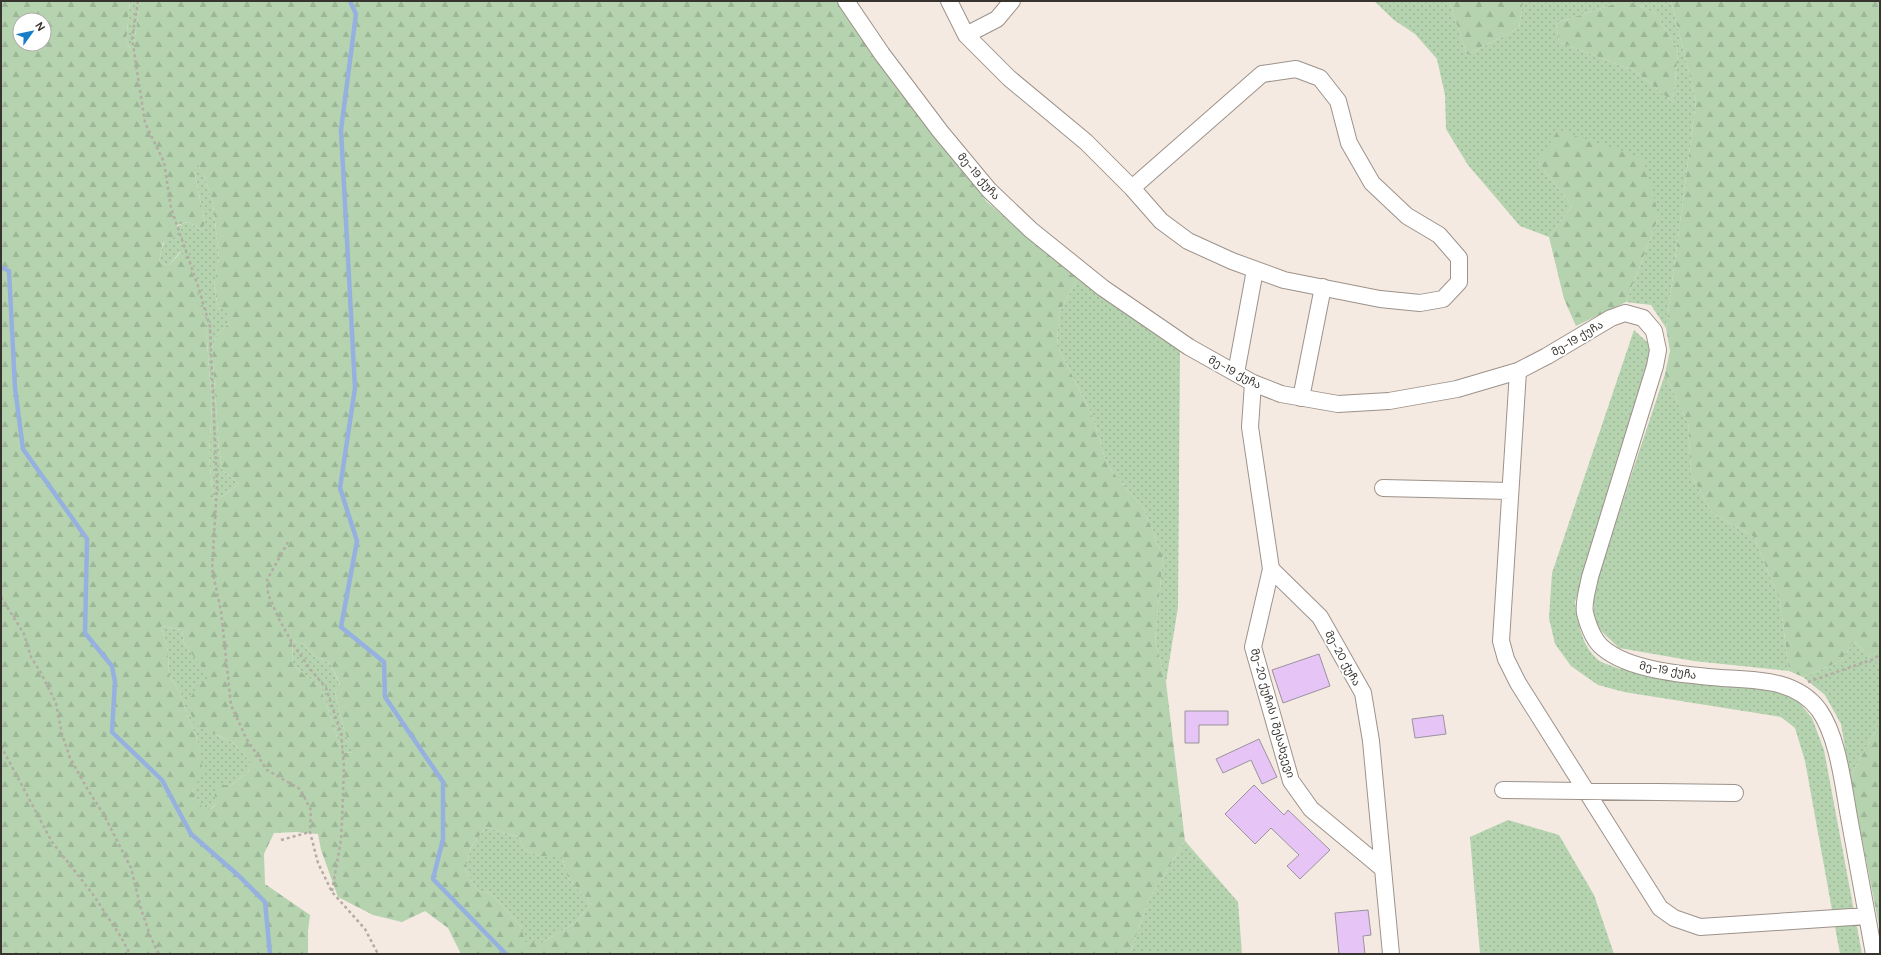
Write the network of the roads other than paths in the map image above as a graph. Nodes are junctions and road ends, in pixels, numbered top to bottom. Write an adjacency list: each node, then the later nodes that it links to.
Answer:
1 (846, 1): 9 (street, მე-19 ქუჩა)
2 (949, 1): 4 (street)
3 (1012, 1): 4 (street)
4 (966, 35): 5 (street)
5 (1132, 188): 6 (street); 7 (street)
6 (1255, 270): 7 (street); 9 (street)
7 (1323, 288): 11 (street)
8 (1518, 371): 11 (street, მე-19 ქუჩა); 13 (street); 19 (street, მე-19 ქუჩა)
9 (1236, 373): 10 (street, მე-19 ქუჩა)
10 (1253, 383): 11 (street, მე-19 ქუჩა); 14 (street)
11 (1301, 398)
12 (1383, 488): 13 (street)
13 (1510, 492): 16 (street)
14 (1271, 569): 18 (street, მე-20 ქუჩა); 18 (street, მე-20 ქუჩის I შესახვევი)
15 (1503, 790): 16 (street)
16 (1587, 791): 17 (street); 19 (street)
17 (1735, 793)
18 (1382, 868): 20 (street, მე-20 ქუჩა)
19 (1867, 916): 21 (street, მე-19 ქუჩა)
20 (1391, 954)
21 (1874, 954)

